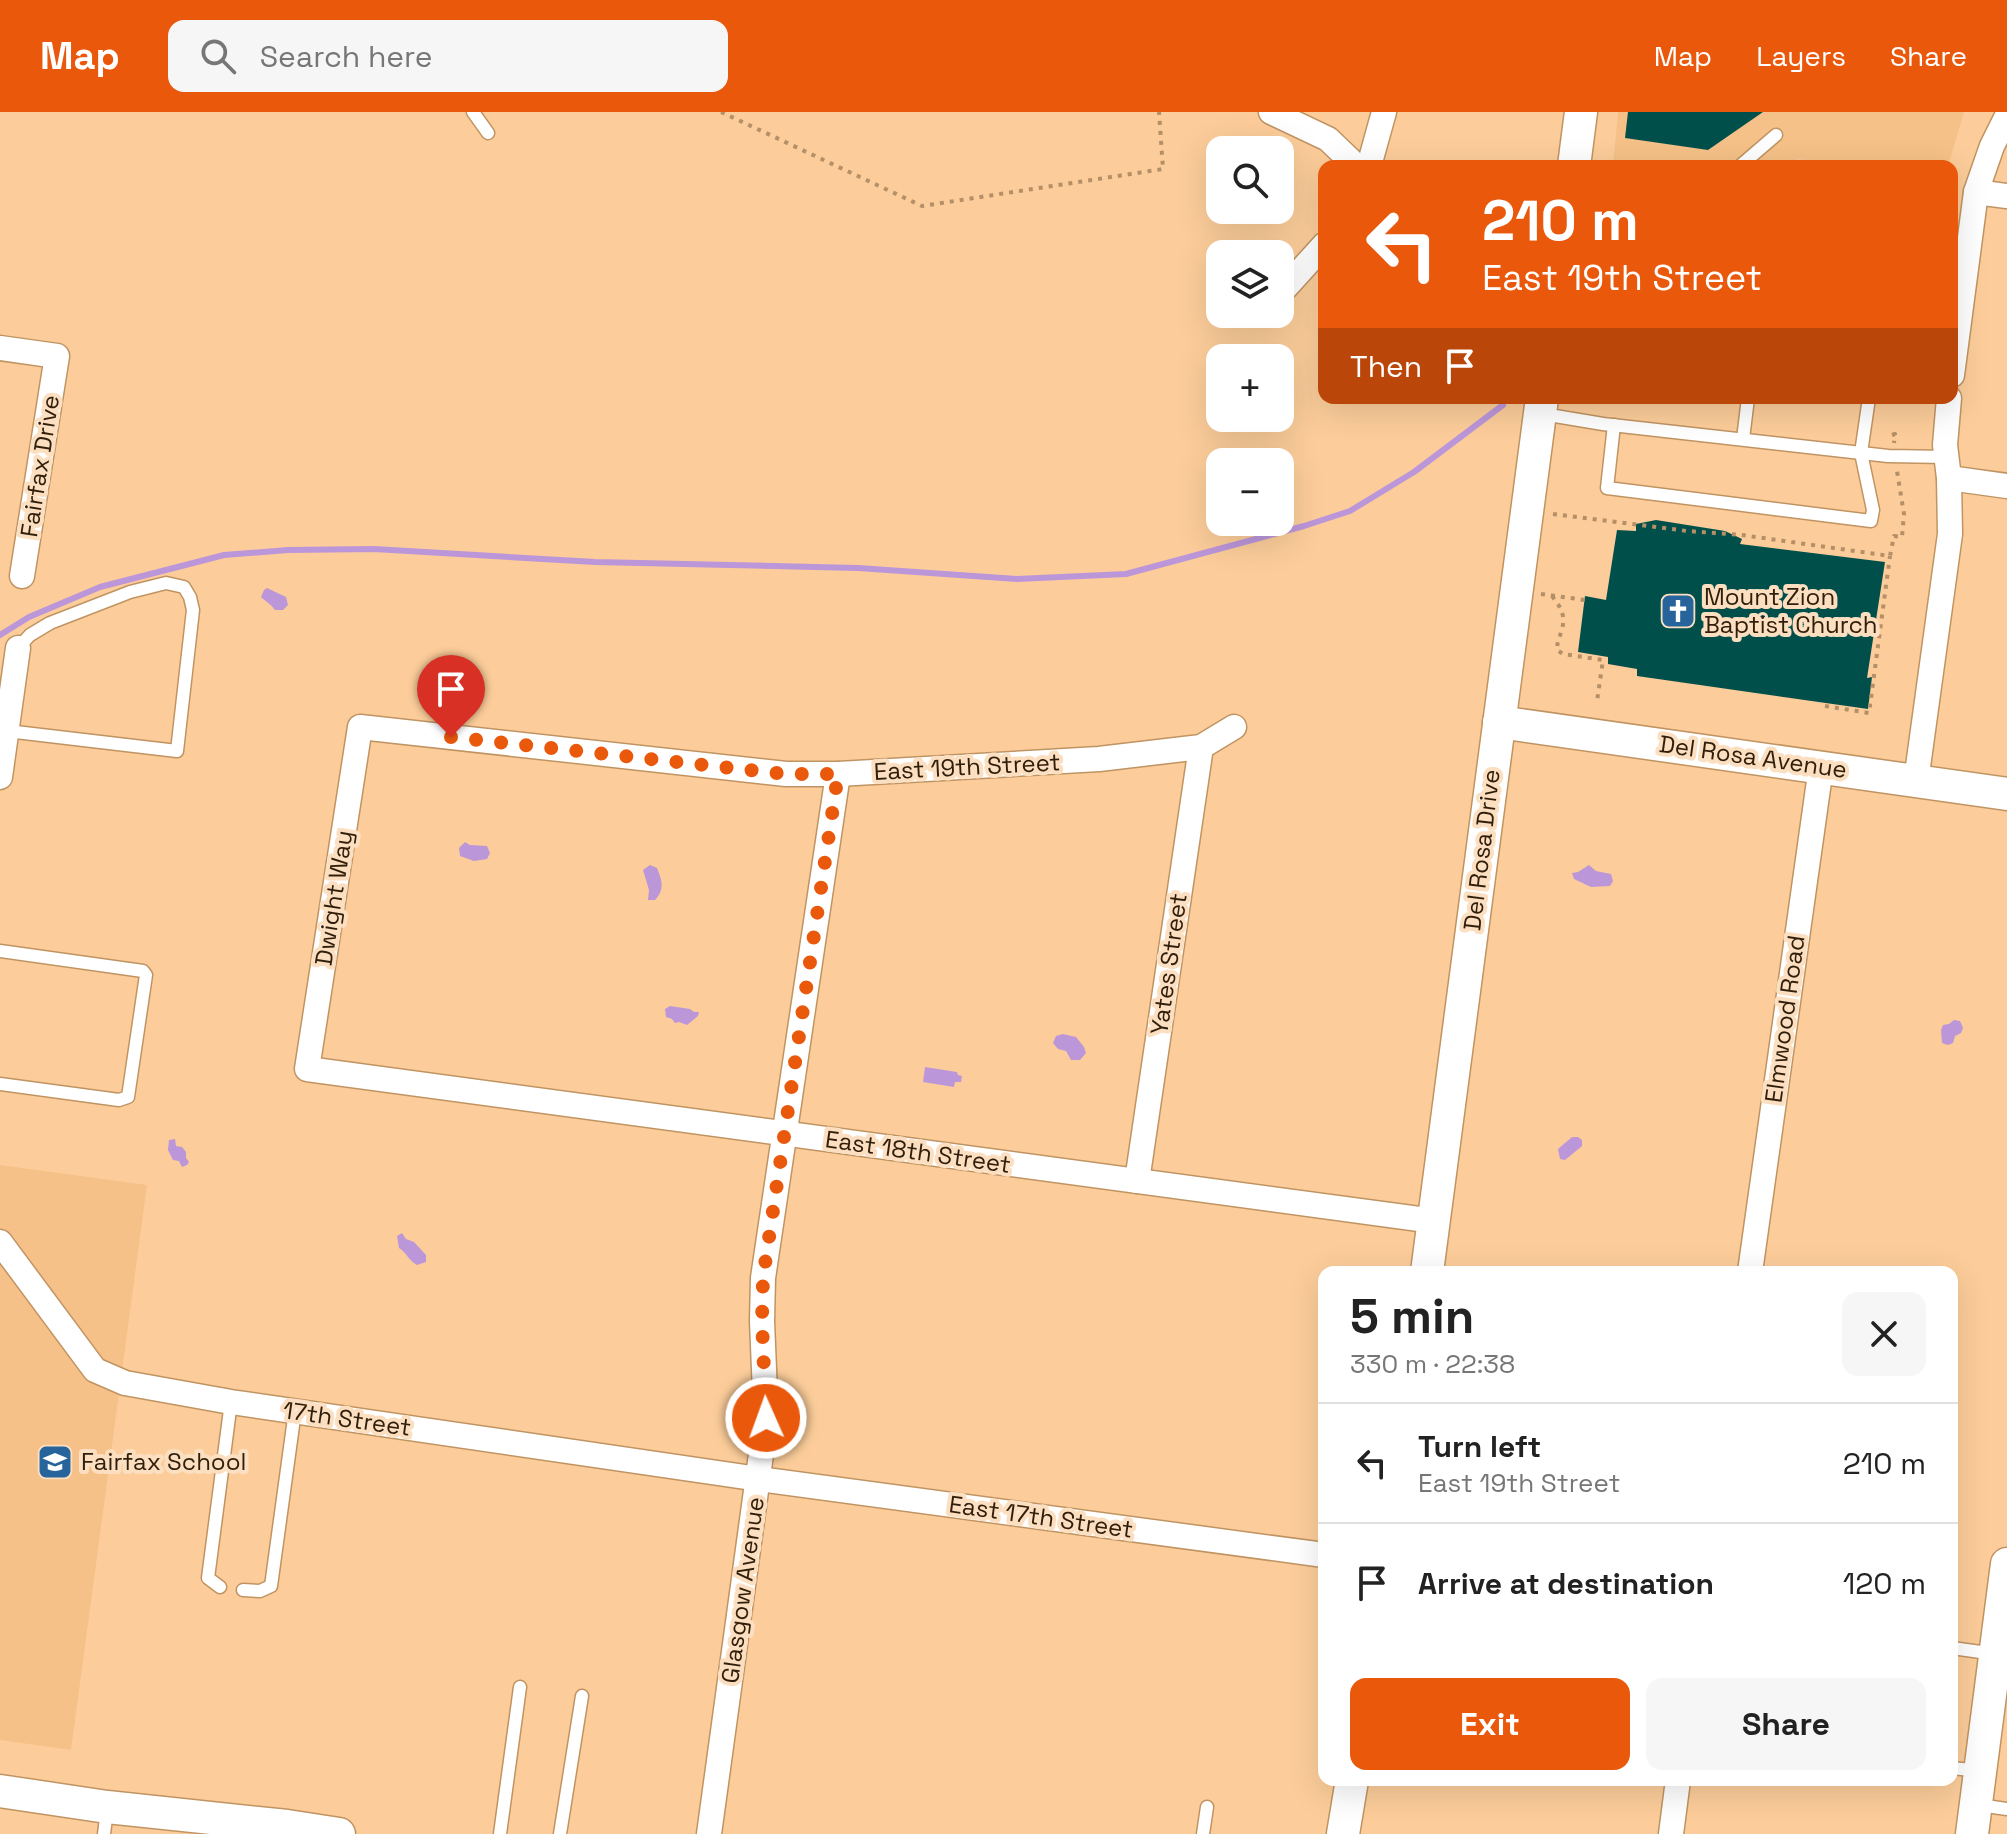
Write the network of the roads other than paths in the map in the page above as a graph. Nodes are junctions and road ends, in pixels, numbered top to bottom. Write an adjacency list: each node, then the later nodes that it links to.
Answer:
1 (473, 112): 6 (lane)
2 (1271, 112): 8 (street)
3 (1384, 112): 9 (street)
4 (1581, 112): 10 (street)
5 (2007, 116): 12 (street)
6 (488, 133)
7 (1776, 135): 11 (lane)
8 (1350, 160)
9 (1371, 160)
10 (1575, 160)
11 (1747, 160)
12 (1976, 192): 13 (street); 16 (street)
13 (2007, 196)
14 (1318, 255): 15 (street)
15 (1294, 279)
16 (1958, 329)
17 (0, 348): 27 (street, Fairfax Drive)
18 (1747, 404): 23 (lane)
19 (1868, 404): 24 (lane)
20 (1948, 404): 25 (street)
21 (1539, 413): 22 (lane); 29 (street, Del Rosa Drive)
22 (1614, 425): 23 (lane); 24 (lane)
23 (1743, 439): 24 (lane)
24 (1861, 453): 25 (lane)
25 (1948, 467): 26 (street); 37 (street)
26 (2007, 486)
27 (22, 576)
28 (18, 648): 32 (street); 32 (lane)
29 (1499, 722): 34 (street, Del Rosa Avenue); 44 (street, Del Rosa Drive)
30 (360, 727): 35 (street, East 19th Street); 40 (street, Dwight Way)
31 (1234, 727): 33 (street, East 19th Street)
32 (7, 731): 36 (street)
33 (1201, 747): 35 (street, East 19th Street); 43 (street, Yates Street)
34 (1821, 767): 37 (street, Del Rosa Avenue); 47 (street, Elmwood Road)
35 (838, 774): 42 (street, Glasgow Avenue)
36 (0, 777)
37 (1916, 781): 38 (street, Del Rosa Avenue)
38 (2007, 794)
39 (0, 951): 41 (lane)
40 (307, 1069): 42 (street, East 18th Street)
41 (0, 1084)
42 (784, 1134): 43 (street, East 18th Street); 50 (street, Glasgow Avenue)
43 (1137, 1181): 44 (street, East 18th Street)
44 (1434, 1221): 46 (street, Del Rosa Drive)
45 (0, 1242): 48 (street, 17th Street)
46 (1428, 1266)
47 (1751, 1266)
48 (231, 1402): 49 (street, 17th Street); 53 (lane)
49 (295, 1411): 50 (street, 17th Street); 54 (lane)
50 (759, 1479): 51 (street, East 17th Street); 70 (street, Glasgow Avenue)
51 (1318, 1554)
52 (2007, 1564): 56 (street)
53 (220, 1587)
54 (243, 1590)
55 (1958, 1650): 56 (lane)
56 (1998, 1667): 59 (street)
57 (520, 1687): 68 (lane)
58 (582, 1696): 69 (lane)
59 (1966, 1770): 64 (street)
60 (1351, 1786): 72 (street)
61 (1677, 1786): 73 (street)
62 (0, 1791): 65 (street)
63 (1207, 1807): 71 (lane)
64 (1985, 1816)
65 (106, 1820): 66 (street)
66 (287, 1830): 67 (street)
67 (339, 1834)
68 (500, 1834)
69 (560, 1834)
70 (709, 1834)
71 (1203, 1834)
72 (1343, 1834)
73 (1671, 1834)

